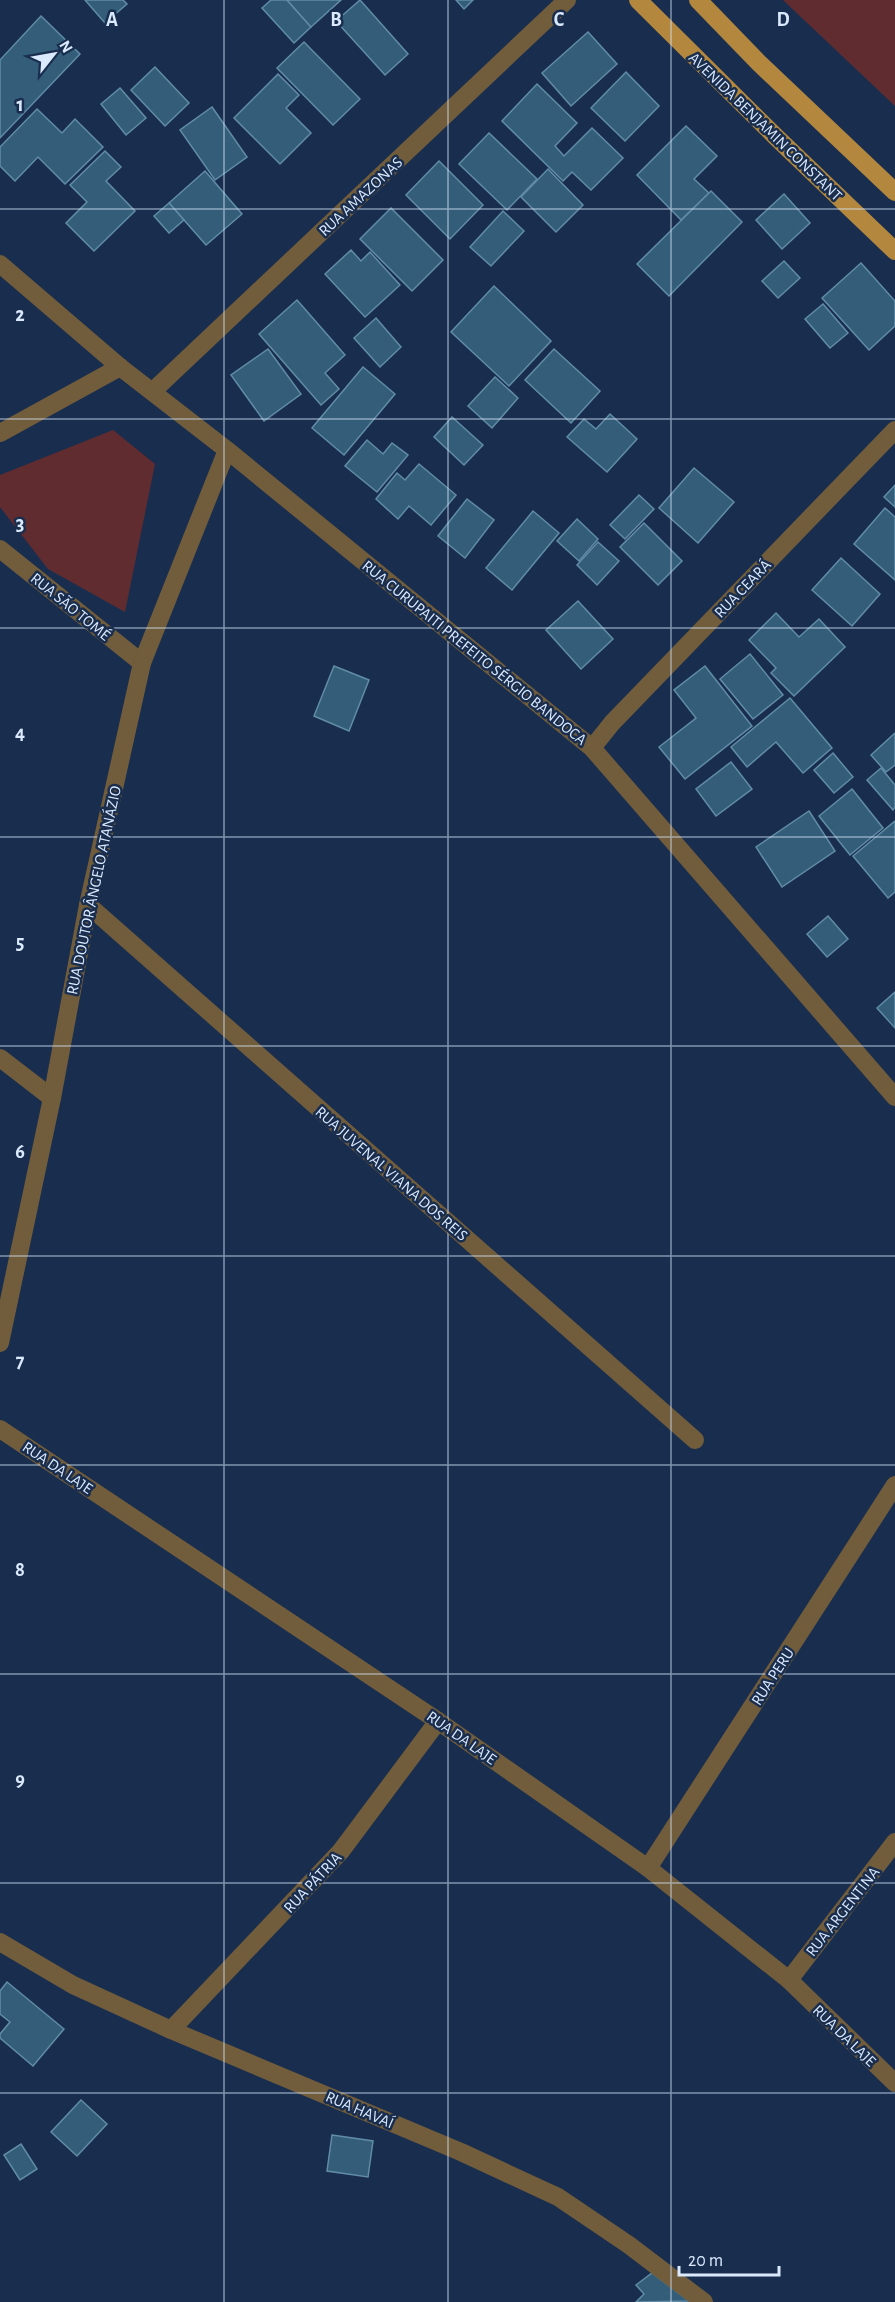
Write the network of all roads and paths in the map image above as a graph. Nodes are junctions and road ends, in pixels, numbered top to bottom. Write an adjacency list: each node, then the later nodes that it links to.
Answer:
1 (567, 0): 8 (street, RUA AMAZONAS)
2 (638, 0): 5 (main road, AVENIDA BENJAMIN CONSTANT)
3 (698, 0): 4 (main road)
4 (895, 192)
5 (895, 251)
6 (0, 264): 7 (street, RUA CURUPAITI PREFEITO SÉRGIO BANDOCA)
7 (120, 367): 8 (street, RUA CURUPAITI PREFEITO SÉRGIO BANDOCA); 10 (street)
8 (153, 391): 11 (street, RUA CURUPAITI PREFEITO SÉRGIO BANDOCA)
9 (895, 430): 14 (street, RUA CEARÁ)
10 (0, 433)
11 (227, 450): 13 (street, RUA DOUTOR ÂNGELO ATANÁZIO); 14 (street, RUA CURUPAITI PREFEITO SÉRGIO BANDOCA)
12 (0, 549): 13 (street, RUA SÃO TOMÉ)
13 (142, 663): 15 (street, RUA DOUTOR ÂNGELO ATANÁZIO)
14 (591, 748): 17 (street, RUA CURUPAITI PREFEITO SÉRGIO BANDOCA)
15 (88, 905): 18 (street, RUA DOUTOR ÂNGELO ATANÁZIO); 21 (street, RUA JUVENAL VIANA DOS REIS)
16 (0, 1058): 18 (street)
17 (895, 1097)
18 (52, 1098): 19 (street, RUA DOUTOR ÂNGELO ATANÁZIO)
19 (0, 1343)
20 (0, 1429): 23 (street, RUA DA LAJE)
21 (695, 1440)
22 (895, 1485): 25 (street, RUA PERU)
23 (438, 1721): 25 (street, RUA DA LAJE); 28 (street, RUA PÁTRIA)
24 (895, 1842): 27 (street, RUA ARGENTINA)
25 (648, 1868): 27 (street, RUA DA LAJE)
26 (0, 1942): 28 (street, RUA HAVAÍ)
27 (789, 1980): 29 (street, RUA DA LAJE)
28 (171, 2030): 30 (street, RUA HAVAÍ)
29 (895, 2083)
30 (704, 2302)

